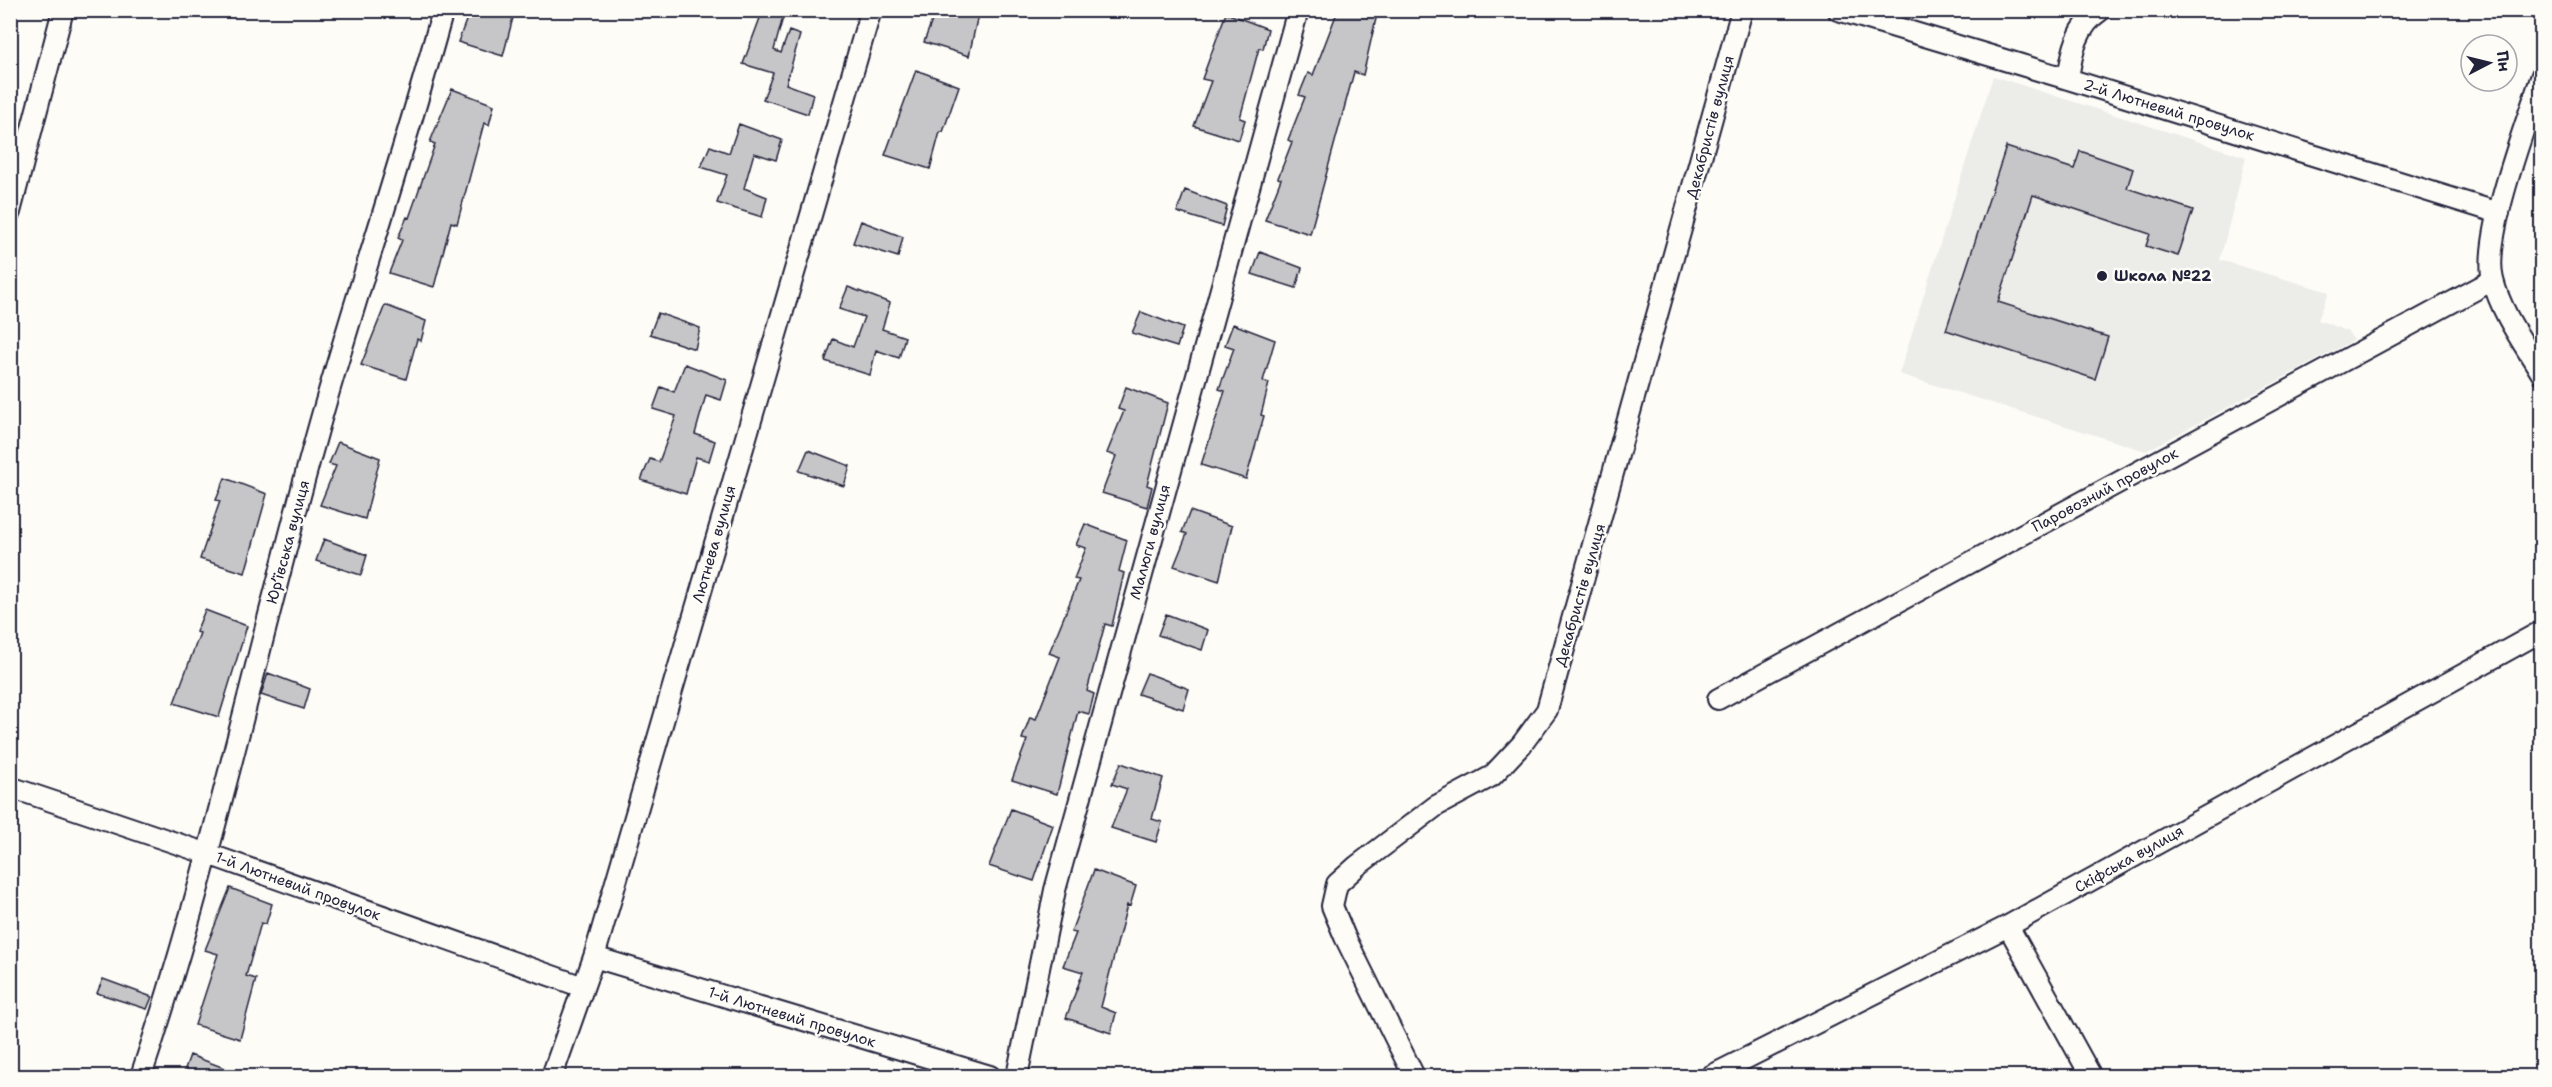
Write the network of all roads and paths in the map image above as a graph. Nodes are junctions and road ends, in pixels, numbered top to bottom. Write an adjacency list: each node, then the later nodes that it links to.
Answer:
1 (63, 10): 10 (street)
2 (443, 10): 17 (street, Юр’ївська вулиця)
3 (871, 10): 19 (street, Лютнева вулиця)
4 (1298, 10): 24 (street, Малюги вулиця)
5 (1742, 10): 25 (street, Декабристів вулиця)
6 (1838, 10): 9 (street, 2-й Лютневий провулок)
7 (2101, 10): 9 (street)
8 (2541, 75): 11 (street)
9 (2068, 78): 11 (street, 2-й Лютневий провулок)
10 (10, 212)
11 (2499, 213): 12 (street)
12 (2493, 280): 13 (street); 15 (street, Паровозний провулок)
13 (2541, 374)
14 (2541, 631): 18 (street, Скіфська вулиця)
15 (1718, 699)
16 (10, 788): 17 (street, 1-й Лютневий провулок)
17 (208, 854): 20 (street, 1-й Лютневий провулок); 21 (street, Юр’ївська вулиця)
18 (2008, 926): 26 (street, Скіфська вулиця); 27 (street)
19 (594, 957): 20 (street, Лютнева вулиця); 23 (street, 1-й Лютневий провулок)
20 (583, 987): 22 (street, Лютнева вулиця)
21 (141, 1077)
22 (552, 1077)
23 (990, 1077)
24 (1017, 1077)
25 (1414, 1077)
26 (1711, 1077)
27 (2091, 1077)

